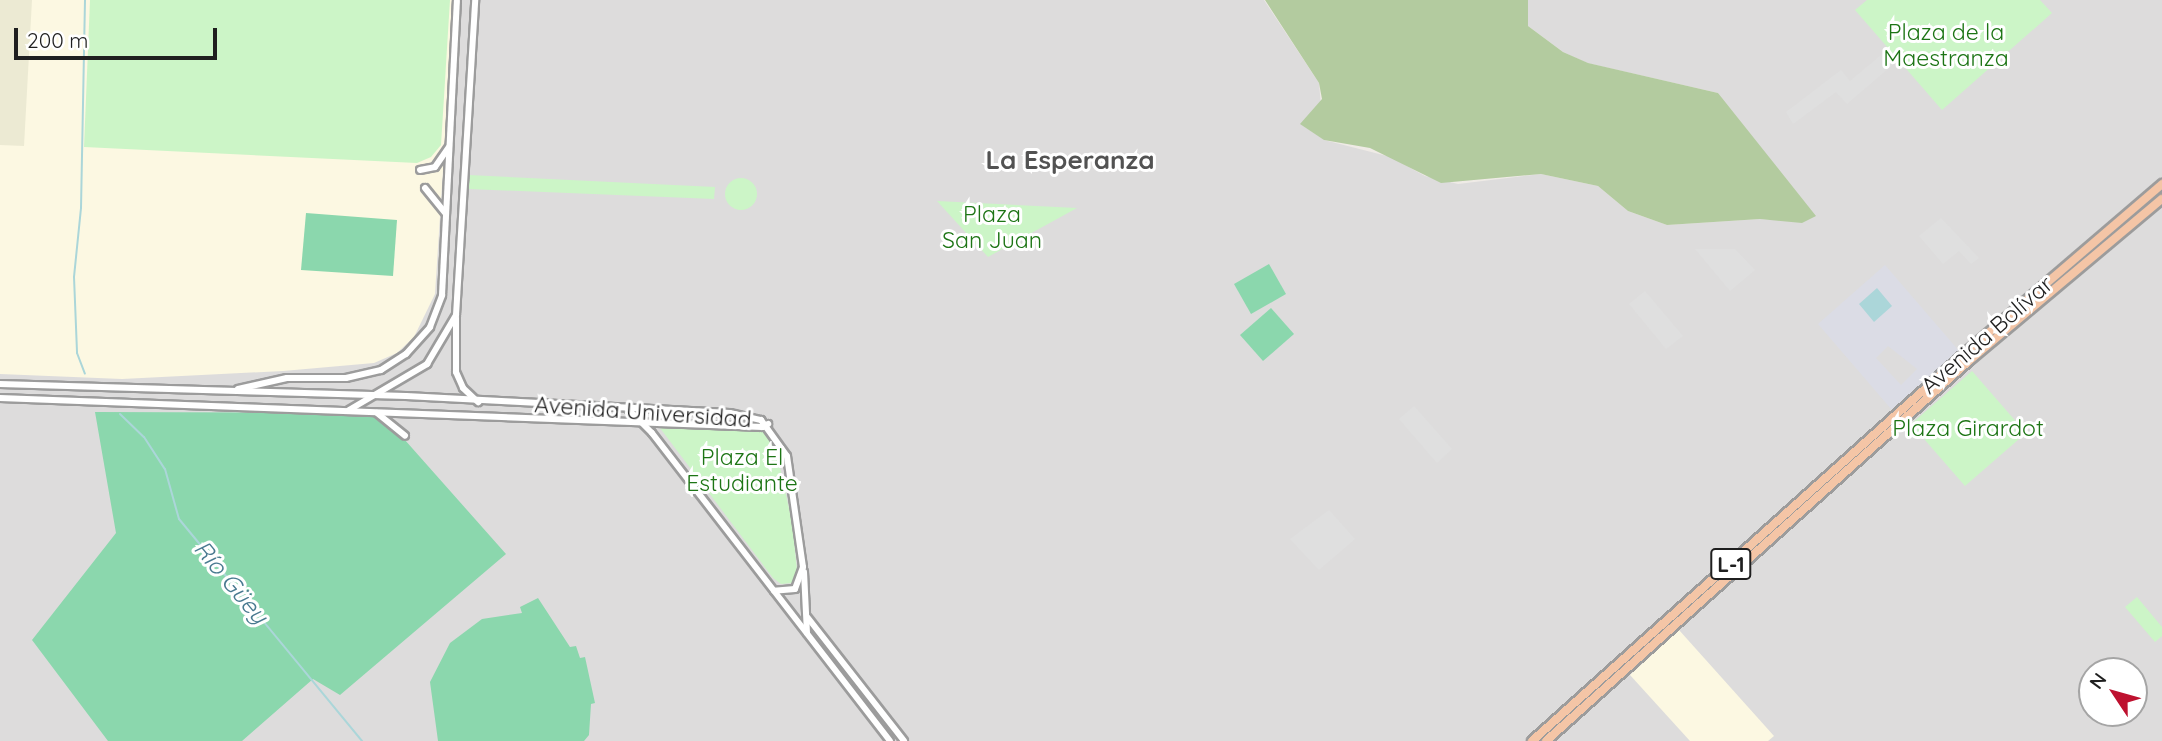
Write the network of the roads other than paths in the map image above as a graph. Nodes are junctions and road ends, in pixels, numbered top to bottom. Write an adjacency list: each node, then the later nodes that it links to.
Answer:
1 (457, 0): 3 (street)
2 (475, 0): 9 (street)
3 (450, 145): 4 (street); 8 (street)
4 (420, 170)
5 (2162, 184): 29 (main road, Avenida Bolívar / L-1)
6 (425, 188): 8 (street)
7 (2162, 200): 30 (main road, Avenida Bolívar / L-1)
8 (445, 213): 12 (street)
9 (456, 315): 13 (street); 16 (street)
10 (0, 384): 11 (street, Avenida Universidad)
11 (14, 384): 12 (street, Avenida Universidad); 15 (street)
12 (233, 391): 13 (street, Avenida Universidad)
13 (376, 397): 16 (street, Avenida Universidad); 18 (street)
14 (0, 398): 15 (street, Avenida Universidad)
15 (12, 399): 18 (street, Avenida Universidad)
16 (478, 402): 17 (street, Avenida Universidad)
17 (626, 407): 20 (street); 21 (street, Avenida Universidad)
18 (348, 411): 19 (street, Avenida Universidad)
19 (375, 412): 20 (street, Avenida Universidad); 22 (street)
20 (642, 423): 21 (street, Avenida Universidad); 24 (street)
21 (768, 424): 23 (street)
22 (405, 436)
23 (803, 567): 24 (street); 25 (street)
24 (774, 591): 26 (street)
25 (808, 618): 26 (street); 28 (street)
26 (807, 633): 27 (street)
27 (890, 741)
28 (904, 741)
29 (1532, 741)
30 (1546, 741)

